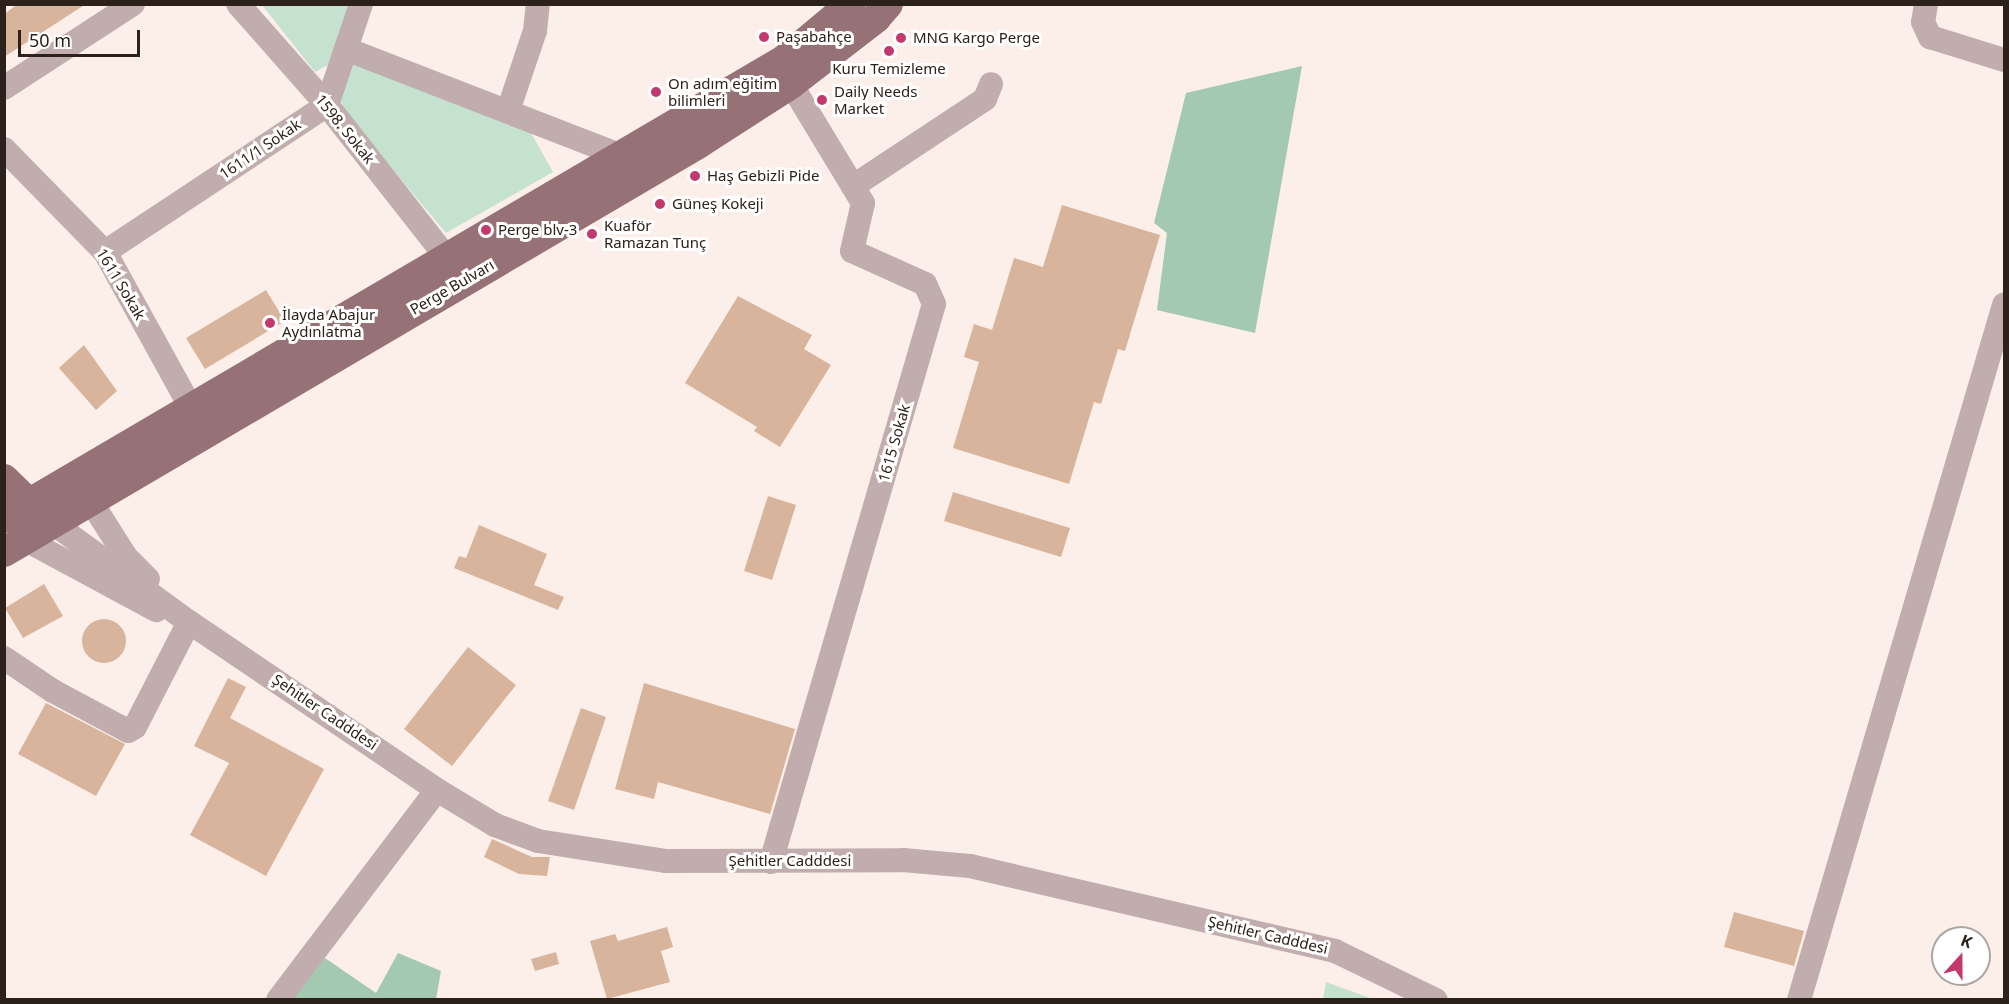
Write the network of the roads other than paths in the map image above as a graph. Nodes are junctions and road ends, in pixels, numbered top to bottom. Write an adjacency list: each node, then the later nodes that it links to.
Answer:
1 (134, 4): 12 (street)
2 (238, 4): 13 (street, 1598. Sokak)
3 (361, 4): 8 (street)
4 (538, 4): 14 (street)
5 (851, 4): 16 (main road, Perge Bulvarı)
6 (888, 4): 10 (main road, Perge Bulvarı)
7 (1926, 4): 9 (street)
8 (346, 49): 13 (street); 14 (street)
9 (2004, 60)
10 (791, 84): 17 (street, 1615 Sokak); 23 (main road, Perge Bulvarı)
11 (991, 84): 17 (street)
12 (4, 88)
13 (327, 105): 18 (street, 1611/1 Sokak); 19 (street, 1598. Sokak)
14 (508, 111): 16 (street)
15 (4, 149): 18 (street, 1611 Sokak)
16 (620, 155): 19 (main road, Perge Bulvarı)
17 (855, 185): 30 (street, 1615 Sokak)
18 (105, 252): 21 (street, 1611 Sokak)
19 (446, 257): 21 (main road, Perge Bulvarı)
20 (2004, 305): 33 (street)
21 (192, 408): 24 (main road, Perge Bulvarı)
22 (4, 479): 24 (main road)
23 (90, 500): 25 (main road, Perge Bulvarı); 27 (street)
24 (15, 511): 25 (main road)
25 (53, 524): 26 (main road, Perge Bulvarı); 27 (street)
26 (12, 539): 27 (street)
27 (189, 622): 28 (street); 29 (street, Şehitler Cadddesi)
28 (5, 660)
29 (437, 790): 30 (street, Şehitler Cadddesi); 31 (street)
30 (771, 862): 32 (street, Şehitler Cadddesi)
31 (278, 999)
32 (1436, 999)
33 (1799, 999)

